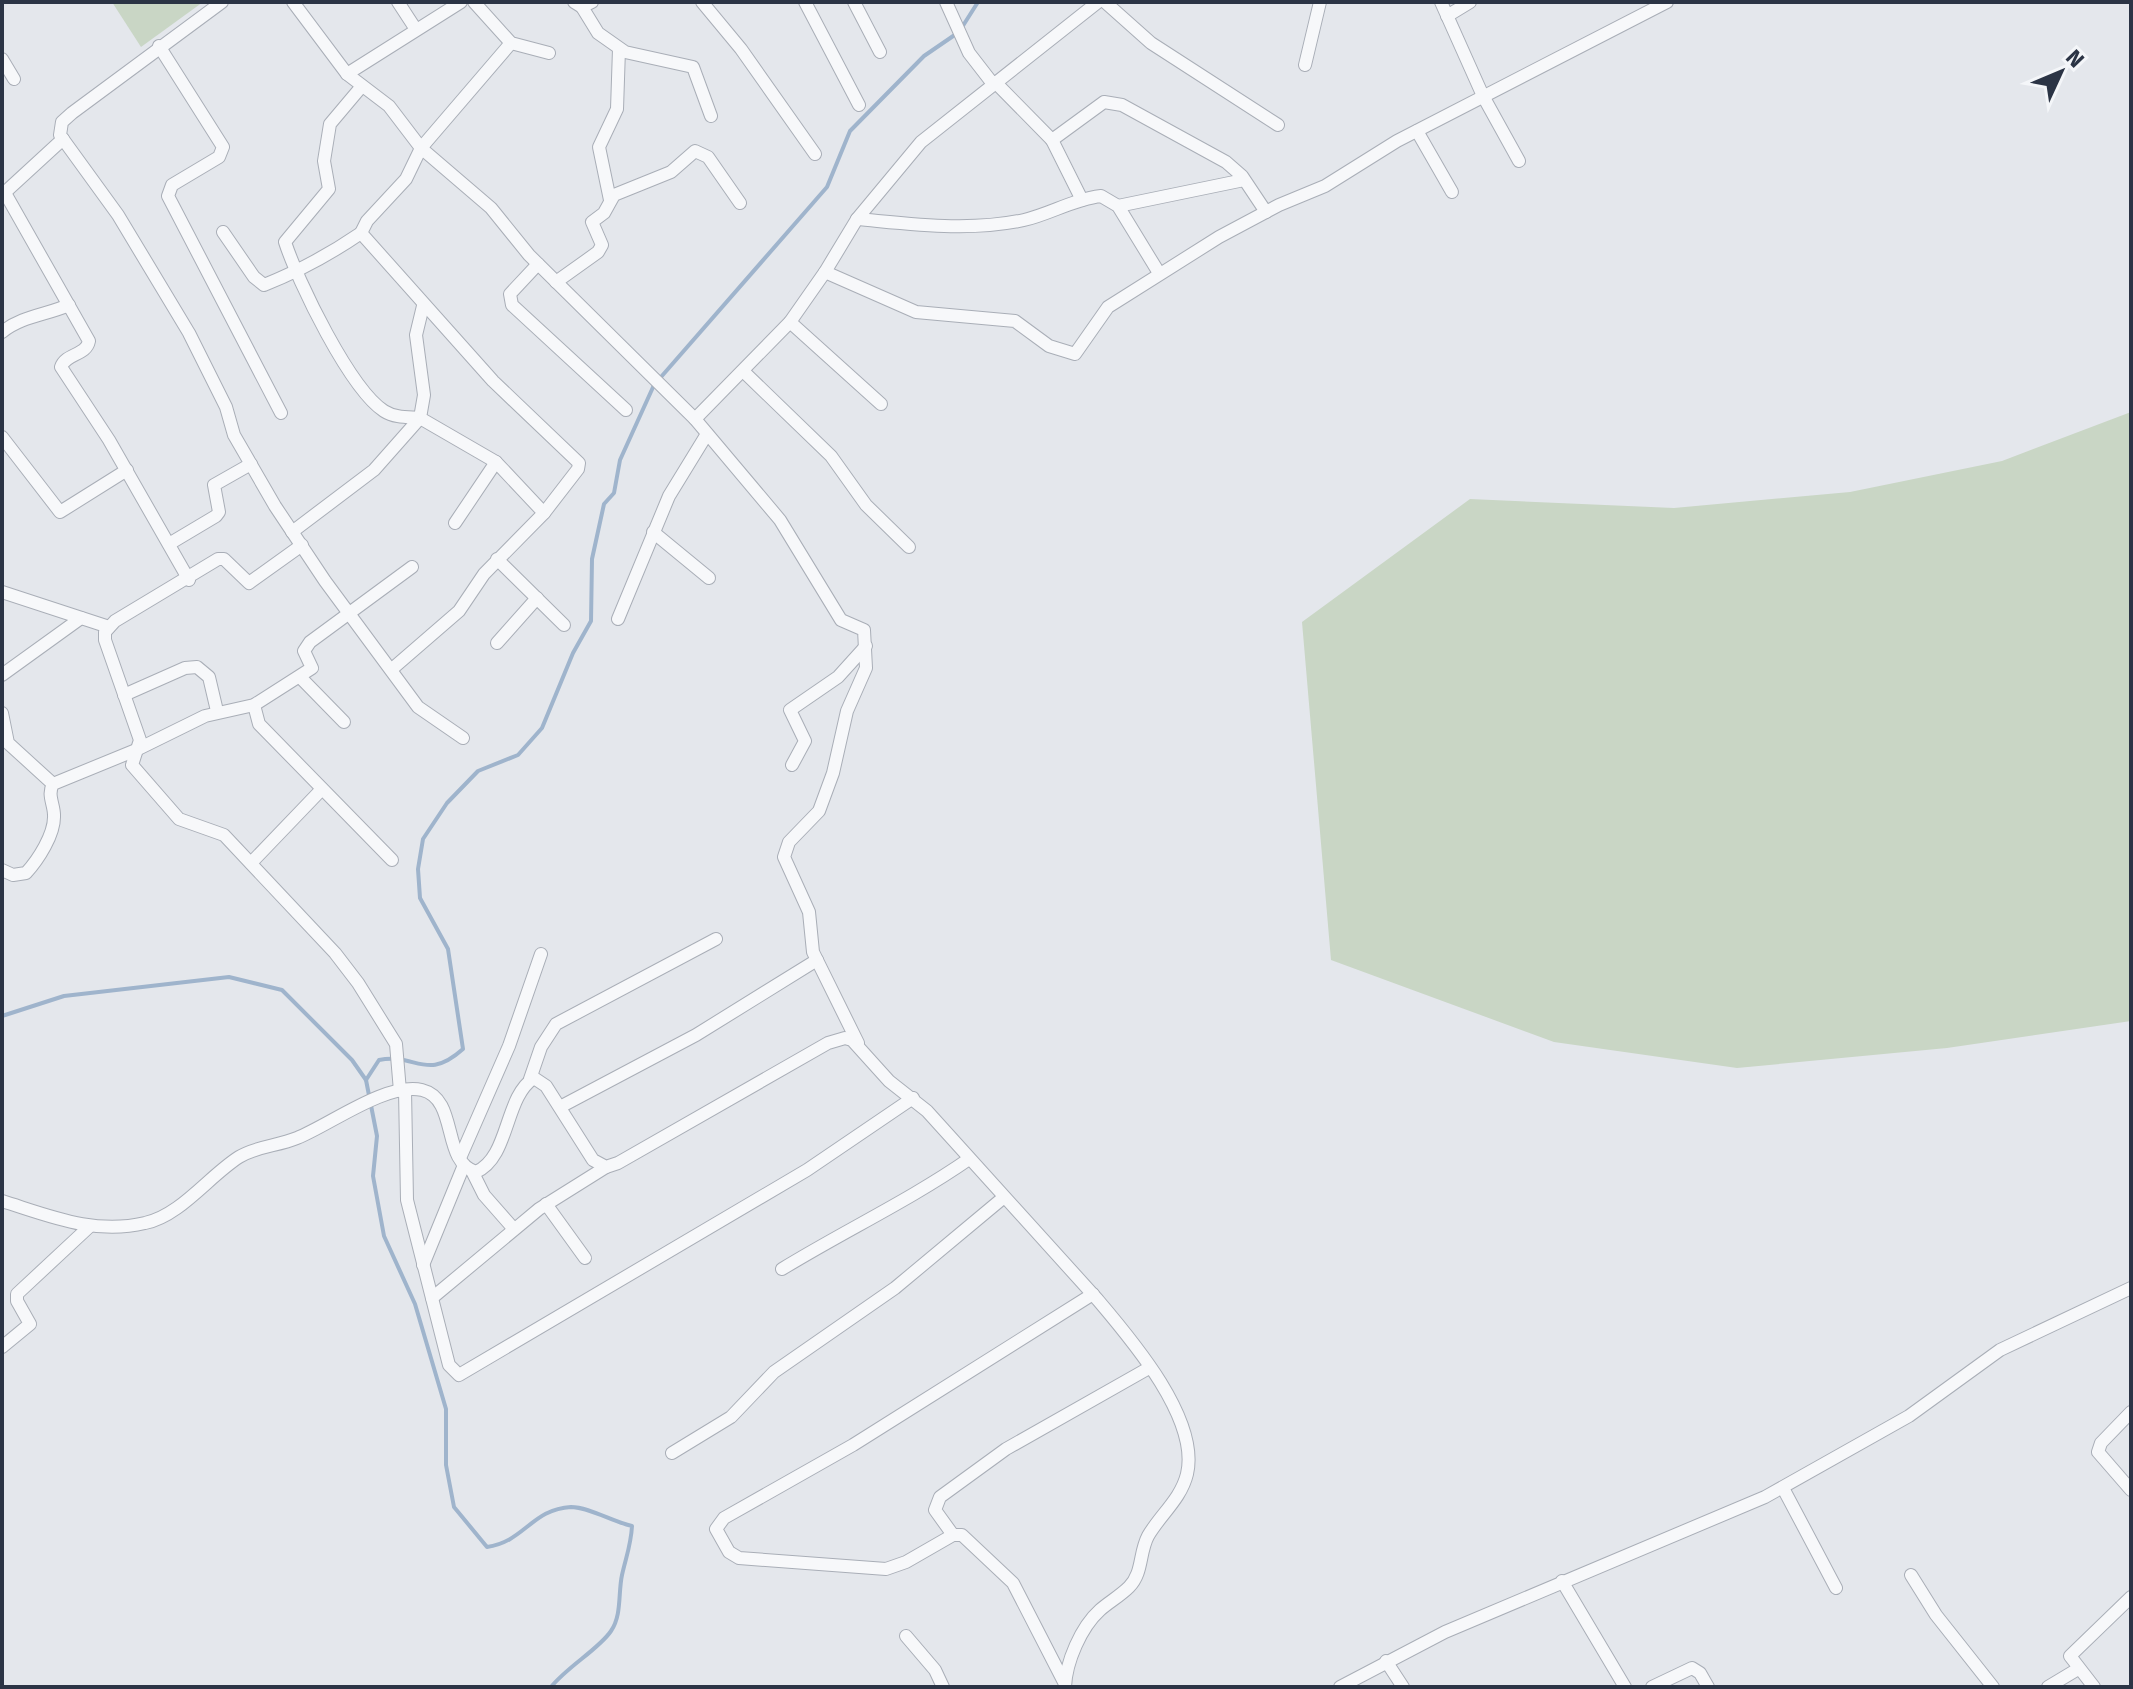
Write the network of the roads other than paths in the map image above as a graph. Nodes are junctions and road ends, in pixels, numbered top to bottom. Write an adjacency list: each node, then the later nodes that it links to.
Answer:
1 (222, 2): 21 (street)
2 (293, 2): 27 (street)
3 (398, 2): 19 (street)
4 (461, 2): 19 (street)
5 (474, 2): 20 (street)
6 (702, 2): 39 (street)
7 (822, 2): 17 (street)
8 (854, 2): 23 (street)
9 (946, 2): 29 (street)
10 (1098, 2): 29 (street)
11 (1105, 2): 34 (street)
12 (1320, 2): 26 (street)
13 (1441, 2): 18 (street)
14 (1470, 2): 18 (street)
15 (1667, 2): 31 (street)
16 (583, 4): 22 (street)
17 (807, 5): 32 (street)
18 (1447, 16): 31 (street)
19 (415, 28): 27 (street)
20 (511, 43): 24 (street); 38 (street)
21 (159, 46): 36 (street); 64 (street)
22 (619, 49): 33 (street); 44 (street)
23 (880, 52)
24 (549, 53)
25 (2, 59): 28 (street)
26 (1305, 65)
27 (347, 74): 30 (street)
28 (14, 79)
29 (994, 83): 37 (street); 49 (street)
30 (362, 86): 38 (street); 53 (street)
31 (1483, 96): 35 (street); 40 (street)
32 (859, 105)
33 (711, 116)
34 (1278, 125)
35 (1417, 131): 42 (street); 48 (street)
36 (63, 139): 43 (street); 70 (street)
37 (1052, 140): 41 (street); 45 (street)
38 (421, 148): 51 (street); 52 (street)
39 (815, 154)
40 (1519, 161)
41 (1244, 180): 47 (street); 48 (street)
42 (1452, 192)
43 (3, 194): 57 (street)
44 (610, 200): 46 (street); 56 (street)
45 (1082, 200): 47 (street); 49 (street)
46 (740, 203)
47 (1118, 206): 55 (street)
48 (1266, 212): 55 (street)
49 (857, 219): 54 (street)
50 (223, 232): 53 (street)
51 (361, 233): 53 (street); 58 (street)
52 (538, 264): 56 (street); 63 (street)
53 (297, 269): 65 (street)
54 (825, 272): 55 (street); 59 (street)
55 (1159, 273)
56 (556, 282): 66 (street)
57 (69, 305): 60 (street); 71 (street)
58 (423, 306): 65 (street); 72 (street)
59 (790, 322): 61 (street); 62 (street)
60 (2, 332)
61 (744, 372): 66 (street); 78 (street)
62 (881, 404)
63 (626, 410)
64 (281, 413)
65 (420, 418): 69 (street); 74 (street)
66 (695, 419): 67 (street)
67 (707, 434): 75 (street); 91 (street)
68 (2, 437): 71 (street)
69 (496, 462): 72 (street); 73 (street)
70 (251, 464): 74 (street); 76 (street)
71 (127, 470): 76 (street)
72 (544, 513): 79 (street)
73 (455, 523)
74 (292, 532): 77 (street)
75 (653, 532): 81 (street); 87 (street)
76 (169, 544): 82 (street)
77 (302, 545): 82 (street); 85 (street)
78 (909, 547)
79 (497, 559): 84 (street); 92 (street)
80 (412, 567): 85 (street)
81 (709, 578)
82 (189, 580): 89 (street)
83 (2, 592): 86 (street)
84 (537, 598): 88 (street); 90 (street)
85 (348, 612): 92 (street); 94 (street)
86 (81, 618): 89 (street); 93 (street)
87 (618, 619)
88 (564, 625)
89 (109, 627): 95 (street)
90 (497, 643)
91 (866, 646): 102 (street); 110 (street)
92 (392, 669): 100 (street)
93 (2, 675)
94 (300, 677): 96 (street); 99 (street)
95 (124, 695): 97 (street); 101 (street)
96 (254, 705): 97 (street); 104 (street)
97 (217, 711): 101 (street)
98 (2, 713): 103 (street)
99 (344, 722)
100 (463, 738)
101 (136, 750): 103 (street); 106 (street)
102 (792, 765)
103 (53, 784): 107 (street)
104 (322, 789): 105 (street); 106 (street)
105 (392, 860)
106 (251, 863): 113 (street)
107 (2, 870)
108 (716, 939): 112 (street)
109 (541, 954): 117 (street)
110 (817, 960): 111 (street); 115 (street)
111 (858, 1044): 114 (street); 118 (street)
112 (530, 1079): 115 (street); 117 (street)
113 (398, 1092): 117 (street); 122 (street); 125 (street)
114 (913, 1098): 116 (street); 129 (street)
115 (560, 1107): 118 (street)
116 (969, 1159): 119 (street); 126 (street)
117 (466, 1165): 123 (street); 125 (street)
118 (606, 1167): 121 (street)
119 (1003, 1198): 128 (street); 133 (street)
120 (2, 1201): 122 (street)
121 (546, 1204): 123 (street); 124 (street)
122 (90, 1226): 130 (street)
123 (513, 1228): 129 (street)
124 (585, 1258)
125 (423, 1266): 129 (street)
126 (782, 1269)
127 (2131, 1288): 134 (street)
128 (1093, 1294): 131 (street); 136 (street)
129 (432, 1298)
130 (2, 1347)
131 (1149, 1368): 136 (street); 144 (street)
132 (2131, 1412): 135 (street)
133 (672, 1453)
134 (1783, 1488): 138 (street); 139 (street)
135 (2131, 1490)
136 (953, 1535): 144 (street)
137 (1911, 1575): 151 (street)
138 (1562, 1581): 142 (street); 148 (street)
139 (1836, 1588)
140 (2131, 1597): 143 (street)
141 (906, 1636): 145 (street)
142 (1386, 1661): 146 (street); 147 (street)
143 (2078, 1669): 152 (street); 153 (street)
144 (1065, 1686)
145 (943, 1687)
146 (1340, 1687)
147 (1403, 1687)
148 (1625, 1687)
149 (1652, 1687): 150 (street)
150 (1708, 1687)
151 (1993, 1687)
152 (2048, 1687)
153 (2094, 1687)

